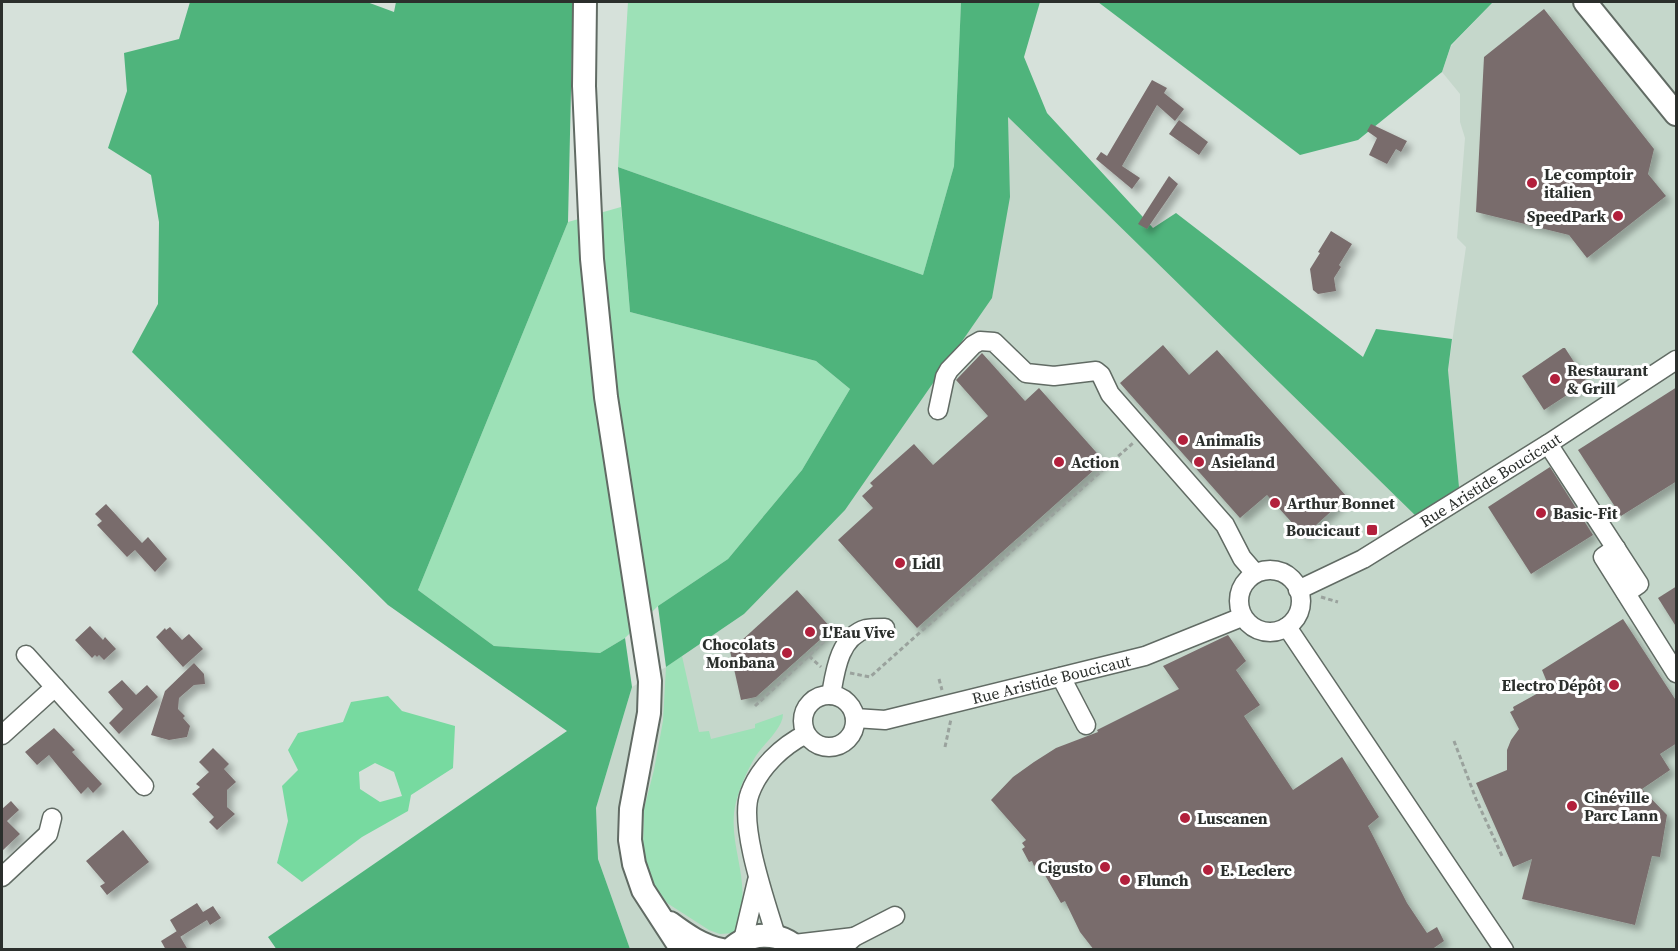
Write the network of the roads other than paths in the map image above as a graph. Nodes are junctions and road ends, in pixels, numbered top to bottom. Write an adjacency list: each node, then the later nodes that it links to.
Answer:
1 (585, 2): 26 (main road)
2 (1585, 2): 3 (main road)
3 (1677, 114)
4 (1677, 360): 6 (street, Rue Aristide Boucicaut)
5 (938, 410): 7 (street)
6 (1548, 444): 8 (street, Rue Aristide Boucicaut); 13 (street)
7 (1255, 573): 8 (street); 9 (street)
8 (1298, 590): 10 (street)
9 (1242, 617): 10 (street); 14 (street, Rue Aristide Boucicaut)
10 (1287, 627): 33 (street)
11 (885, 628): 16 (street)
12 (26, 655): 15 (street)
13 (1677, 673)
14 (1061, 677): 17 (street, Rue Aristide Boucicaut); 18 (street)
15 (55, 687): 20 (street); 21 (street)
16 (831, 695): 17 (street); 19 (street)
17 (855, 718): 19 (street)
18 (1086, 725)
19 (806, 734): 24 (street)
20 (2, 735)
21 (144, 786)
22 (52, 818): 23 (street)
23 (2, 877)
24 (758, 879): 28 (street); 29 (street)
25 (895, 916): 27 (street)
26 (661, 917): 30 (main road); 31 (main road)
27 (854, 937): 28 (street); 32 (street)
28 (790, 943): 29 (main road)
29 (736, 945)
30 (682, 950)
31 (722, 950)
32 (840, 950)
33 (1504, 950)

